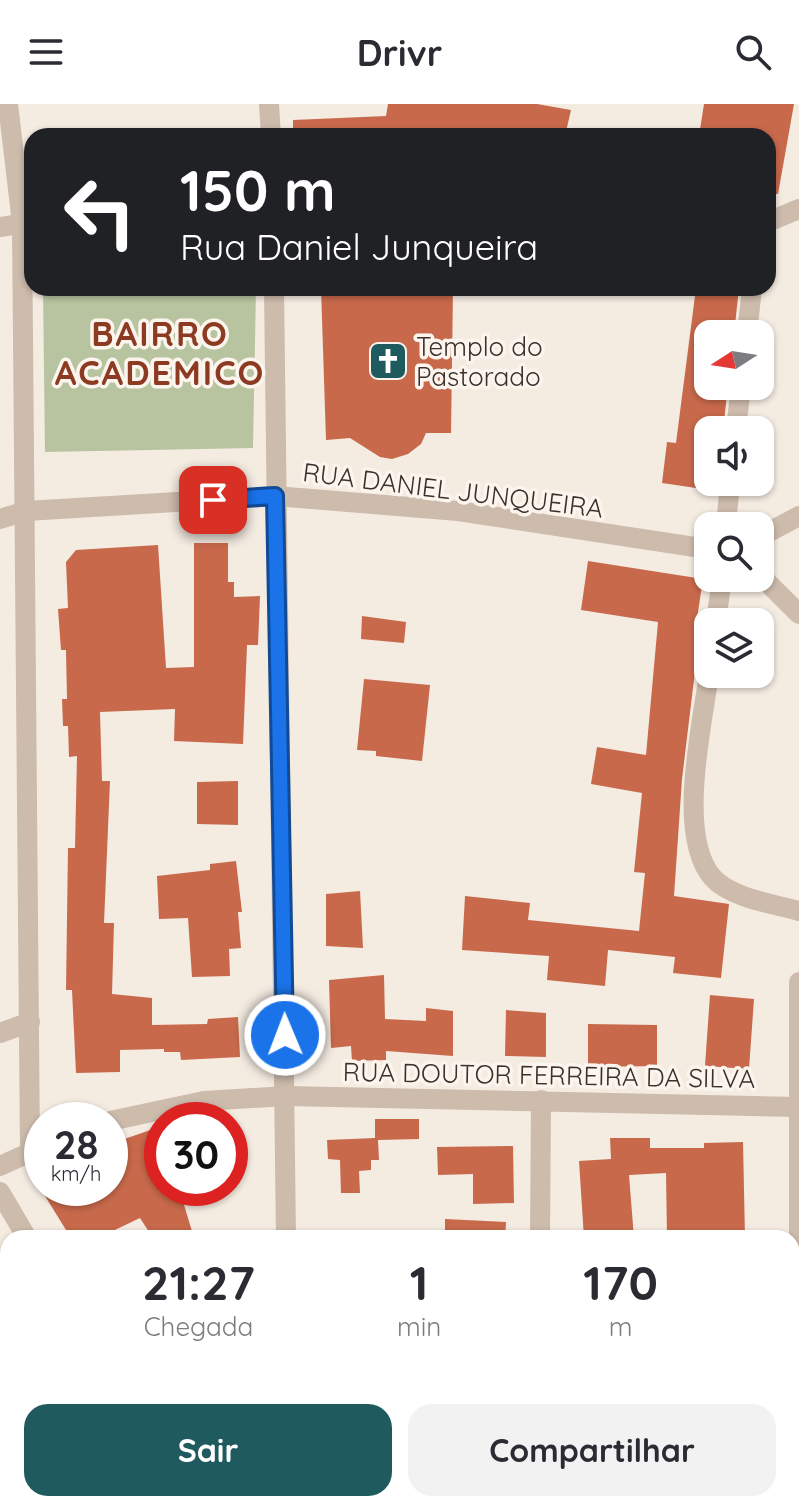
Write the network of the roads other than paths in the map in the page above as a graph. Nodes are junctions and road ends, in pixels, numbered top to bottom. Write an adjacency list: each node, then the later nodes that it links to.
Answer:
1 (8, 104): 4 (street)
2 (269, 104): 3 (street)
3 (270, 128)
4 (24, 203)
5 (799, 209): 6 (street)
6 (776, 219)
7 (24, 223): 8 (street)
8 (0, 227)
9 (27, 296): 14 (street)
10 (274, 296): 13 (street)
11 (751, 296): 12 (street)
12 (749, 320)
13 (275, 496): 14 (street, RUA DANIEL JUNQUEIRA); 18 (street, RUA DANIEL JUNQUEIRA); 27 (street)
14 (26, 511): 16 (street, RUA DANIEL JUNQUEIRA); 25 (street)
15 (799, 516): 17 (street)
16 (0, 519)
17 (774, 529)
18 (694, 547)
19 (774, 589): 20 (street)
20 (799, 614)
21 (707, 688): 22 (street)
22 (799, 911)
23 (799, 982): 24 (street)
24 (799, 995): 30 (street)
25 (30, 1022): 26 (street); 29 (street)
26 (0, 1033)
27 (286, 1096): 28 (street, RUA DOUTOR FERREIRA DA SILVA); 31 (street, RUA DOUTOR FERREIRA DA SILVA); 36 (street)
28 (541, 1100): 30 (street, RUA DOUTOR FERREIRA DA SILVA); 37 (street)
29 (34, 1102)
30 (797, 1107): 38 (street)
31 (128, 1117)
32 (24, 1155): 33 (street)
33 (0, 1166)
34 (0, 1192): 35 (street)
35 (22, 1230)
36 (286, 1230)
37 (540, 1230)
38 (799, 1230)

